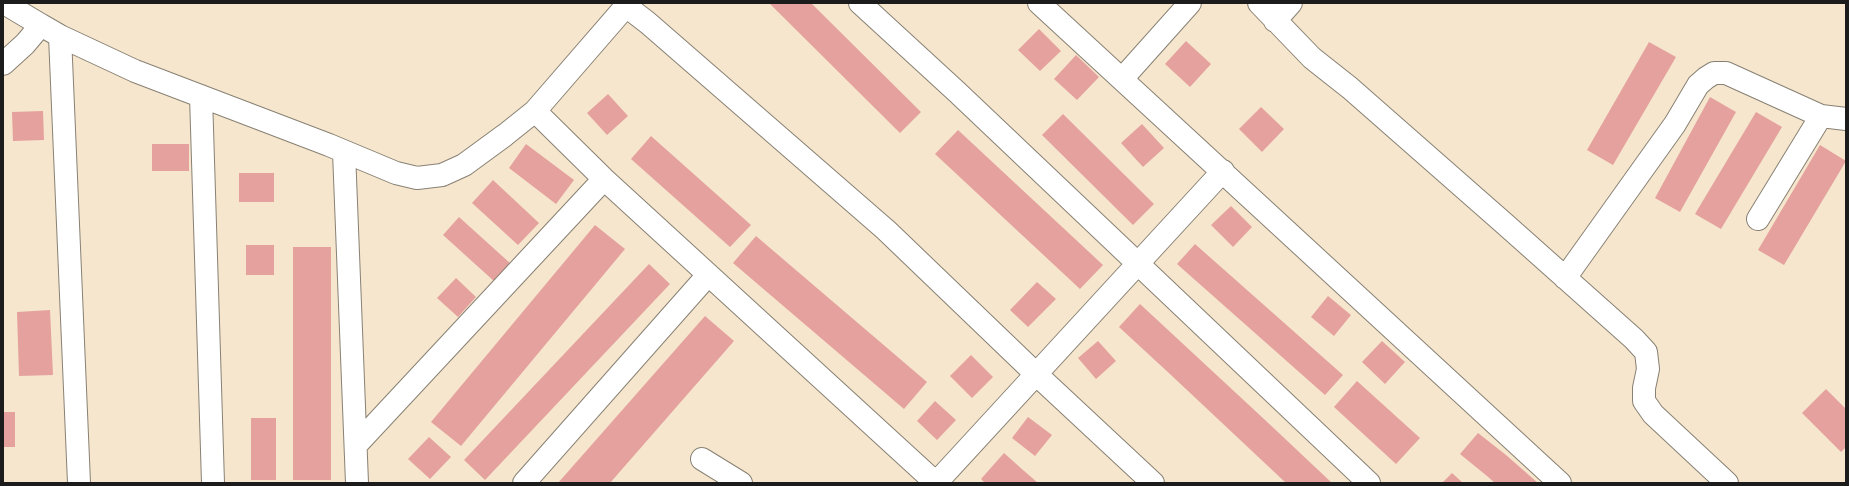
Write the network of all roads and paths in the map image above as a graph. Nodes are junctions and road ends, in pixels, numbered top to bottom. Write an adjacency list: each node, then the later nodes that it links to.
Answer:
1 (4, 3): 9 (street)
2 (860, 3): 21 (street)
3 (1039, 3): 12 (street)
4 (1190, 3): 12 (street)
5 (1259, 3): 8 (street)
6 (1291, 3): 8 (street)
7 (626, 4): 14 (street); 24 (street)
8 (1275, 21): 23 (street)
9 (41, 25): 10 (street); 11 (street)
10 (60, 36): 13 (street); 27 (street)
11 (3, 64)
12 (1122, 80): 18 (street)
13 (201, 96): 17 (street); 28 (street)
14 (534, 111): 17 (street); 19 (street)
15 (1821, 116): 16 (street); 20 (street); 23 (street)
16 (1846, 119)
17 (344, 152): 25 (street)
18 (1223, 171): 21 (street); 34 (street)
19 (604, 179): 22 (street); 25 (street)
20 (1758, 219)
21 (1138, 263): 24 (street); 33 (street)
22 (708, 275): 24 (street); 30 (street)
23 (1565, 278): 35 (street)
24 (1036, 374): 32 (street)
25 (357, 444): 29 (street)
26 (702, 459): 31 (street)
27 (79, 483)
28 (213, 483)
29 (357, 483)
30 (524, 483)
31 (741, 483)
32 (1153, 483)
33 (1369, 483)
34 (1560, 483)
35 (1727, 483)

